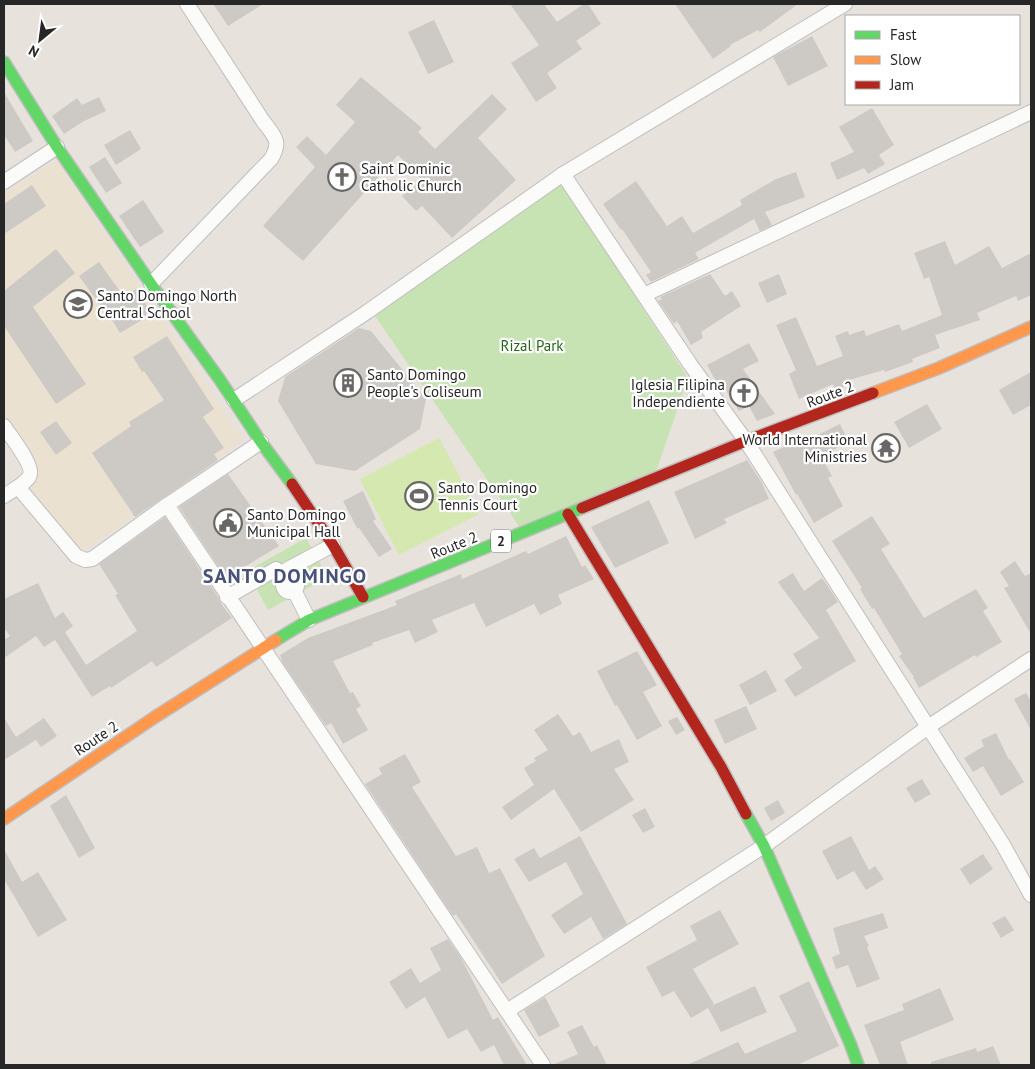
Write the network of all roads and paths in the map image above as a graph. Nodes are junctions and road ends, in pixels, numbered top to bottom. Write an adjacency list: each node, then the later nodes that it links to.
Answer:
1 (187, 4): 8 (street)
2 (845, 4): 6 (street)
3 (4, 62): 5 (main road)
4 (1031, 112): 9 (street)
5 (57, 147): 7 (street); 8 (main road)
6 (563, 174): 9 (street); 11 (street)
7 (4, 182)
8 (151, 284): 11 (main road)
9 (644, 295): 14 (street)
10 (1031, 327): 14 (main road, Route 2 / 2)
11 (234, 400): 13 (main road)
12 (4, 426): 15 (street)
13 (261, 442): 17 (street); 19 (main road)
14 (746, 442): 18 (main road, Route 2 / 2); 26 (street)
15 (18, 487): 16 (street); 17 (street)
16 (4, 496)
17 (168, 506): 22 (street)
18 (568, 514): 21 (main road, Route 2 / 2); 28 (main road)
19 (331, 542): 20 (street); 21 (main road)
20 (284, 575): 22 (street); 23 (street)
21 (363, 596): 23 (main road, Route 2 / 2)
22 (229, 599): 24 (street)
23 (308, 620): 24 (main road, Route 2 / 2)
24 (261, 647): 27 (main road, Route 2 / 2); 30 (street)
25 (1031, 659): 26 (street)
26 (928, 727): 28 (street); 29 (street)
27 (4, 819)
28 (764, 846): 30 (street); 32 (main road)
29 (1031, 895)
30 (507, 1011): 31 (street)
31 (543, 1065)
32 (858, 1065)

